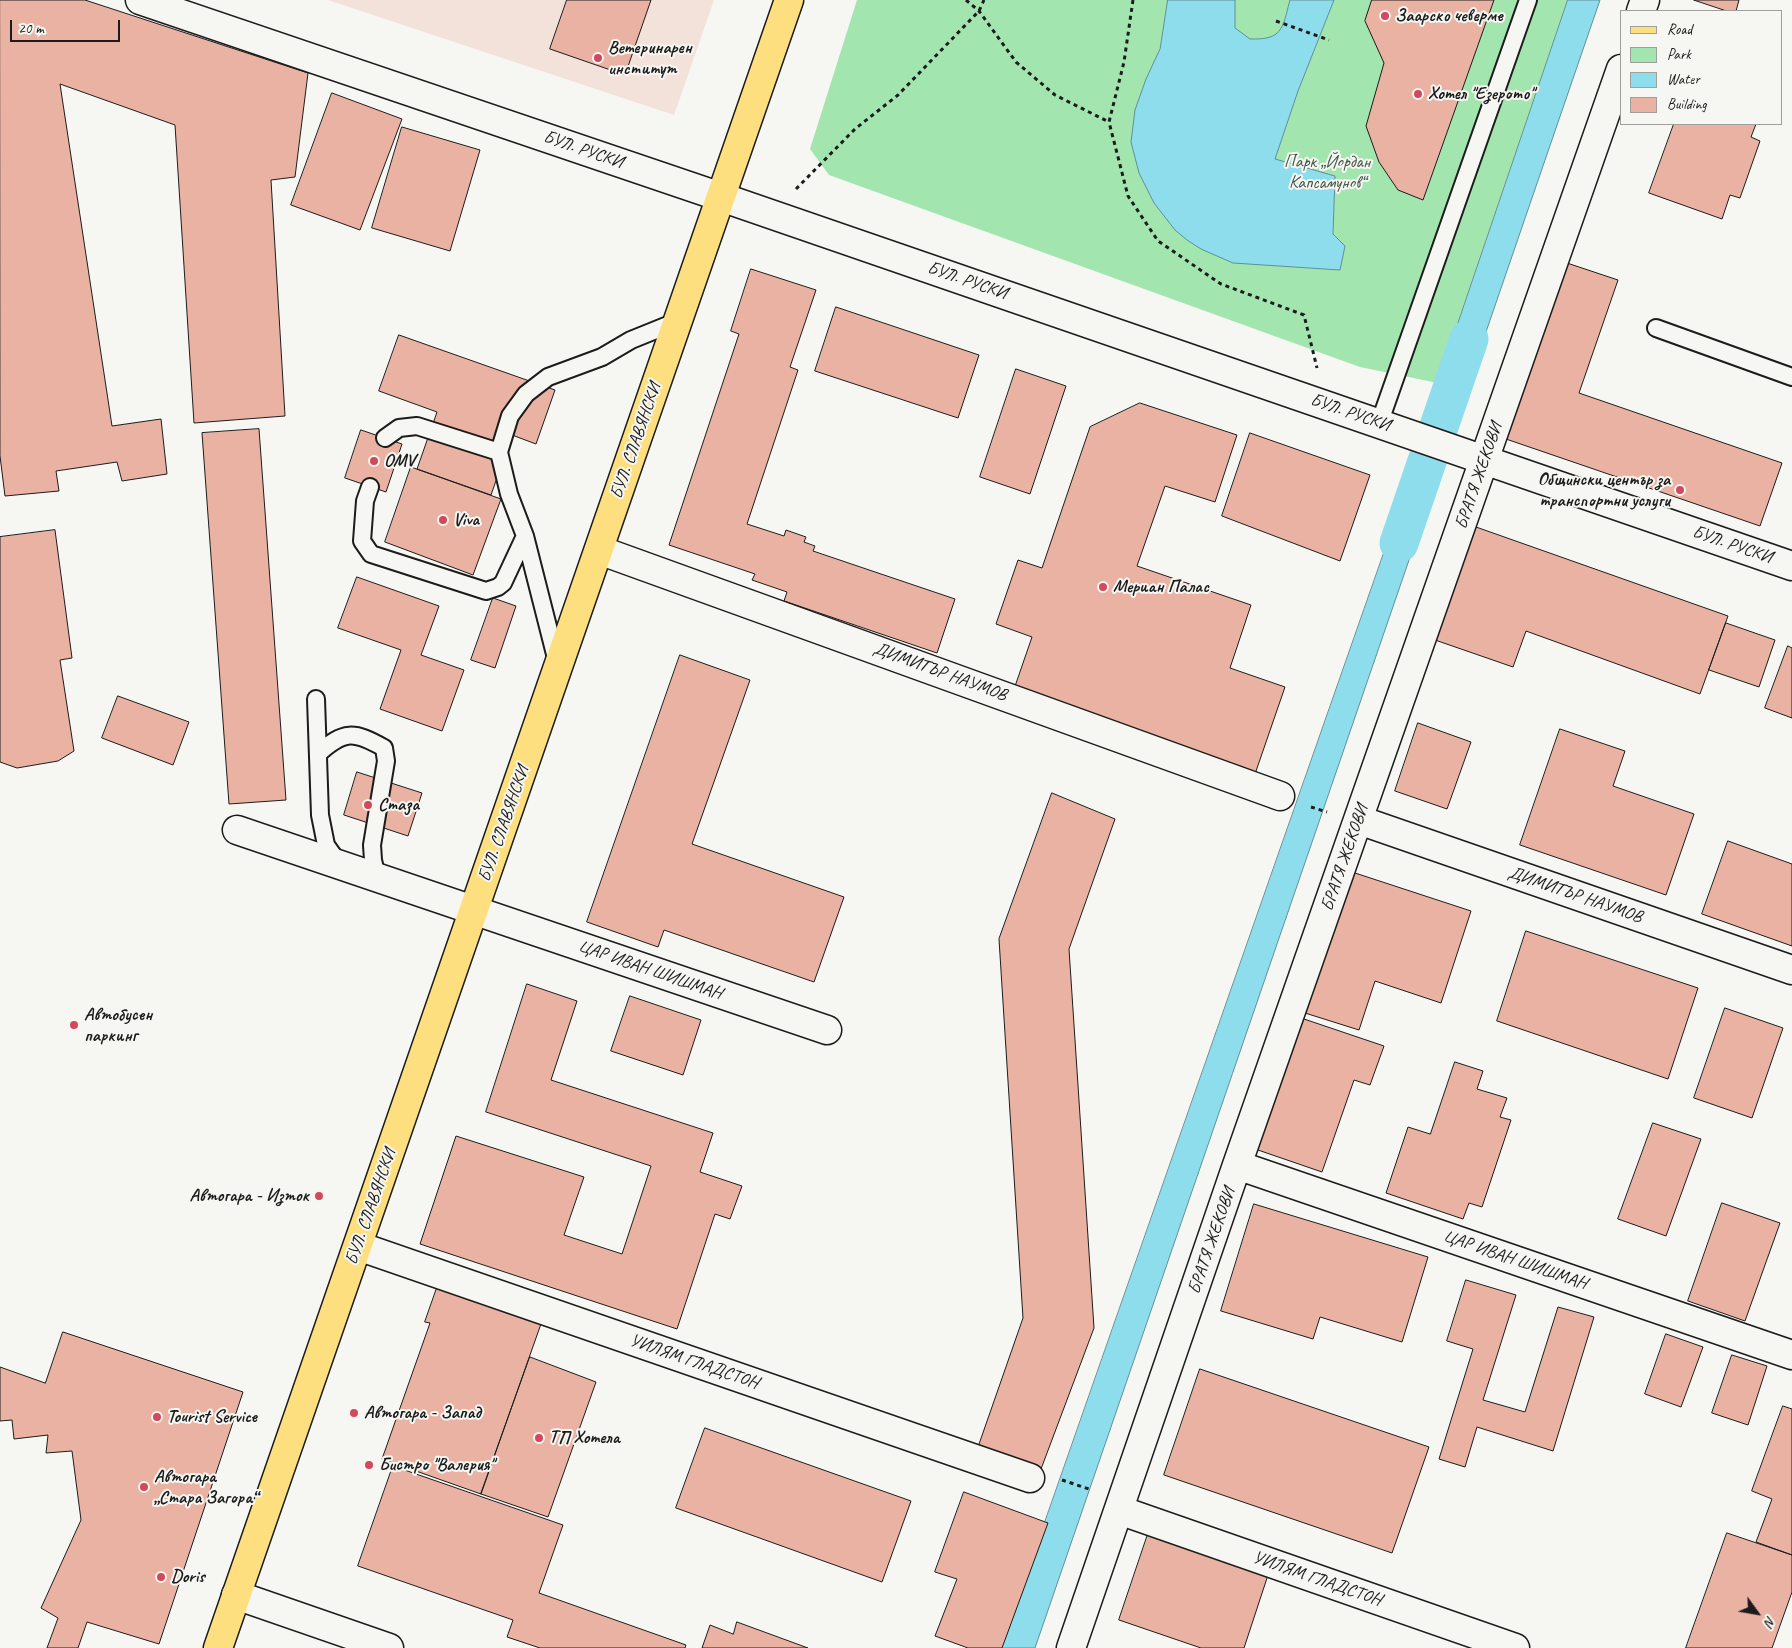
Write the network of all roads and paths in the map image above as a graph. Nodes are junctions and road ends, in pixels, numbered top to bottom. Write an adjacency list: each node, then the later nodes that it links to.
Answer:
1 (140, 0): 12 (street, БУЛ. РУСКИ)
2 (789, 0): 12 (main road, БУЛ. СЛАВЯНСКИ)
3 (966, 0): 7 (path)
4 (984, 0): 7 (path)
5 (1134, 0): 11 (path)
6 (1528, 0): 18 (lane)
7 (979, 11): 11 (path); 13 (path)
8 (1276, 21): 9 (path)
9 (1330, 40)
10 (1620, 72): 21 (street, БРАТЯ ЖЕКОВИ)
11 (1109, 122): 17 (path)
12 (721, 197): 13 (street, БУЛ. РУСКИ); 14 (main road, БУЛ. СЛАВЯНСКИ)
13 (771, 214): 17 (street, БУЛ. РУСКИ)
14 (678, 321): 20 (lane); 24 (main road, БУЛ. СЛАВЯНСКИ)
15 (1656, 328): 16 (lane)
16 (1792, 377)
17 (1325, 405): 18 (street, БУЛ. РУСКИ)
18 (1390, 427): 21 (street, БУЛ. РУСКИ)
19 (386, 438): 20 (lane)
20 (499, 452): 23 (lane)
21 (1485, 460): 25 (street, БУЛ. РУСКИ); 30 (street, БРАТЯ ЖЕКОВИ)
22 (370, 487): 23 (lane)
23 (525, 536): 26 (lane)
24 (599, 550): 26 (main road, БУЛ. СЛАВЯНСКИ); 29 (street, ДИМИТЪР НАУМОВ)
25 (1792, 566)
26 (559, 667): 34 (main road, БУЛ. СЛАВЯНСКИ)
27 (316, 699): 28 (lane)
28 (318, 754): 32 (lane); 33 (lane)
29 (1280, 796)
30 (1359, 820): 35 (street, ДИМИТЪР НАУМОВ); 37 (street, БРАТЯ ЖЕКОВИ)
31 (237, 830): 32 (street, ЦАР ИВАН ШИШМАН)
32 (340, 865): 33 (street, ЦАР ИВАН ШИШМАН)
33 (377, 878): 34 (street, ЦАР ИВАН ШИШМАН)
34 (474, 910): 36 (street, ЦАР ИВАН ШИШМАН); 38 (main road, БУЛ. СЛАВЯНСКИ)
35 (1792, 970)
36 (827, 1030)
37 (1238, 1165): 39 (street, ЦАР ИВАН ШИШМАН); 42 (street, БРАТЯ ЖЕКОВИ)
38 (358, 1246): 40 (street, УИЛЯМ ГЛАДСТОН); 43 (main road, БУЛ. СЛАВЯНСКИ)
39 (1792, 1355)
40 (1042, 1477): 41 (path)
41 (1091, 1490)
42 (1119, 1510): 46 (street, БРАТЯ ЖЕКОВИ); 47 (street, УИЛЯМ ГЛАДСТОН)
43 (236, 1595): 44 (main road, БУЛ. СЛАВЯНСКИ); 45 (street)
44 (218, 1648)
45 (389, 1648)
46 (1071, 1648)
47 (1515, 1648)

